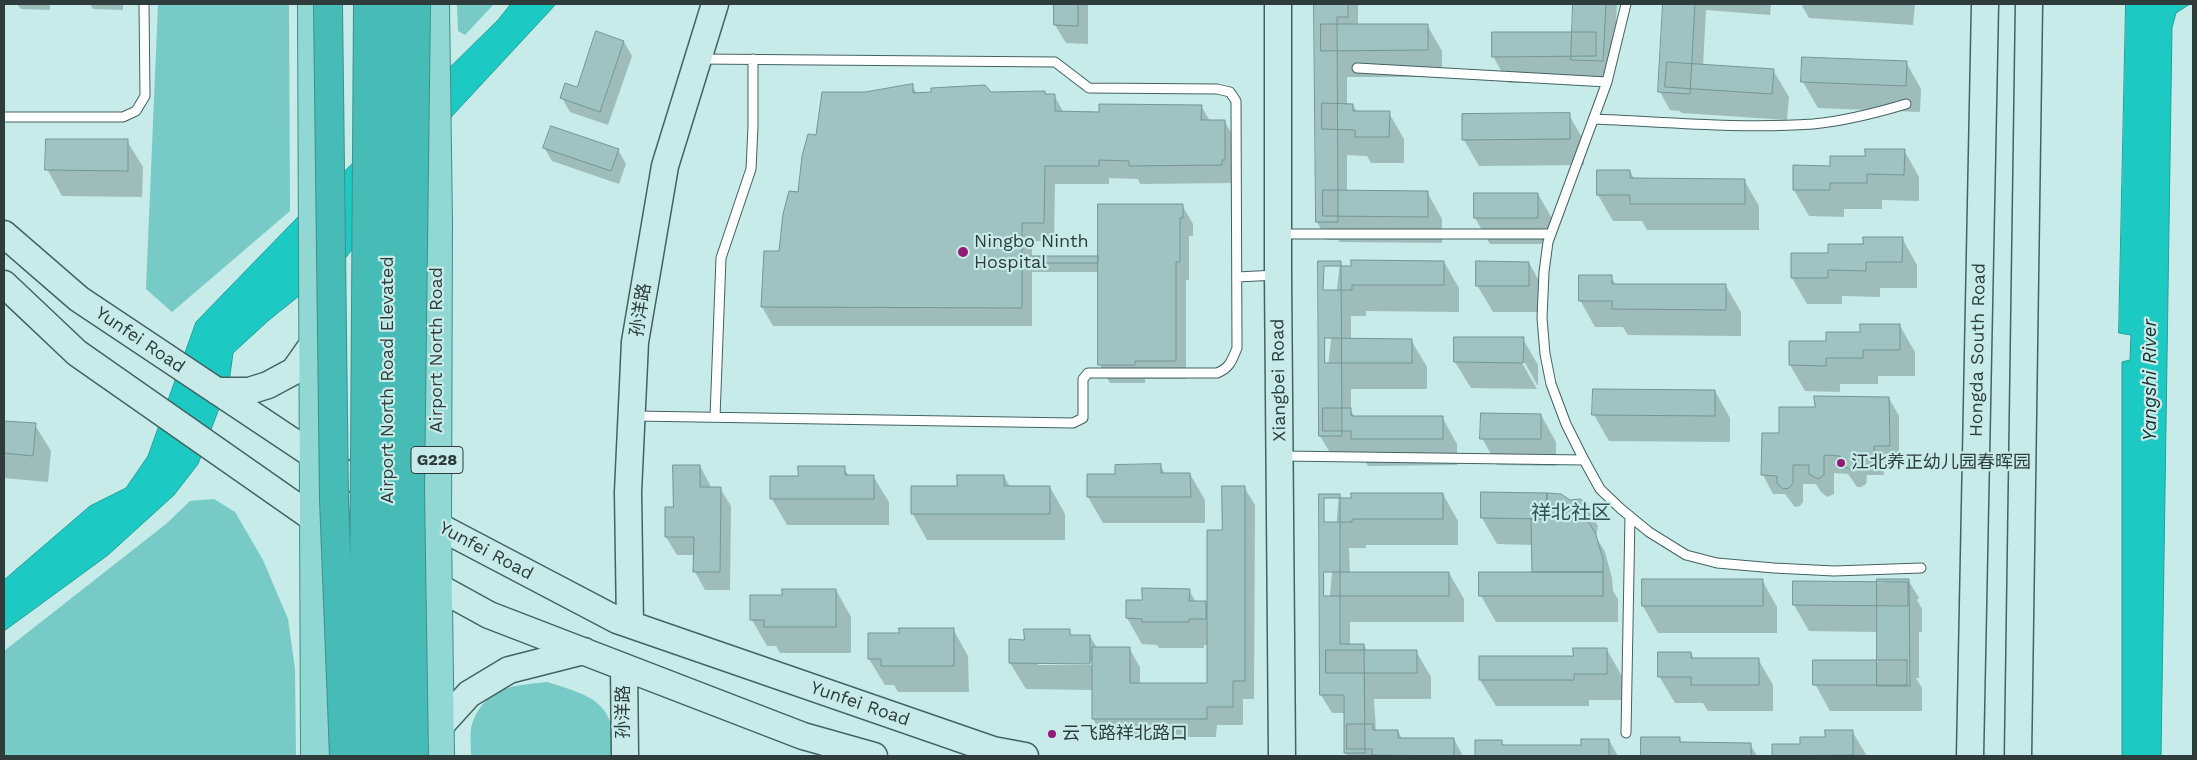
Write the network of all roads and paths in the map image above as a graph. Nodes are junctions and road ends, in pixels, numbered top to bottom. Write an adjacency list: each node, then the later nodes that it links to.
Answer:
1 (144, 4): 18 (lane)
2 (312, 4): 26 (main road)
3 (328, 4): 44 (highway, bridge)
4 (368, 4): 45 (highway, Airport North Road Elevated, bridge)
5 (388, 4): 46 (highway, Airport North Road Elevated, bridge)
6 (416, 4): 47 (highway, bridge)
7 (436, 4): 35 (main road, Airport North Road / G228)
8 (715, 4): 13 (main road, 孙洋路)
9 (1278, 4): 21 (main road, Xiangbei Road)
10 (1626, 4): 16 (lane)
11 (1985, 4): 53 (main road, Hongda South Road)
12 (2029, 4): 54 (main road)
13 (697, 59): 14 (lane); 28 (main road, 孙洋路)
14 (753, 60): 24 (lane); 29 (lane)
15 (1357, 68): 16 (lane)
16 (1607, 82): 19 (lane)
17 (1906, 104): 19 (lane)
18 (4, 117)
19 (1594, 119): 22 (lane)
20 (4, 234): 27 (main road, Yunfei Road)
21 (1278, 234): 22 (lane); 23 (main road, Xiangbei Road)
22 (1551, 234): 32 (lane)
23 (1278, 275): 24 (lane); 31 (main road, Xiangbei Road)
24 (1237, 277): 29 (lane)
25 (4, 284): 34 (main road)
26 (313, 344): 27 (main road); 30 (main road)
27 (217, 391): 30 (main road, Yunfei Road)
28 (632, 416): 29 (lane); 38 (main road, 孙洋路)
29 (715, 417)
30 (313, 455): 34 (main road); 35 (main road, Yunfei Road)
31 (1279, 456): 32 (lane); 52 (main road, Xiangbei Road)
32 (1584, 460): 33 (lane)
33 (1630, 516): 36 (lane); 42 (lane)
34 (314, 518): 37 (main road); 43 (main road)
35 (437, 526): 37 (main road, Airport North Road / G228); 38 (main road, Yunfei Road)
36 (1921, 568)
37 (439, 588): 39 (main road); 41 (main road, Airport North Road / G228)
38 (630, 624): 51 (main road, Yunfei Road)
39 (584, 652): 40 (main road); 41 (main road)
40 (624, 667): 49 (main road, 孙洋路); 50 (main road)
41 (440, 726): 48 (main road, Airport North Road / G228)
42 (1626, 733)
43 (315, 756)
44 (344, 756)
45 (366, 756)
46 (390, 756)
47 (414, 756)
48 (440, 756)
49 (625, 756)
50 (874, 756)
51 (1025, 756)
52 (1282, 756)
53 (1970, 756)
54 (2018, 756)

